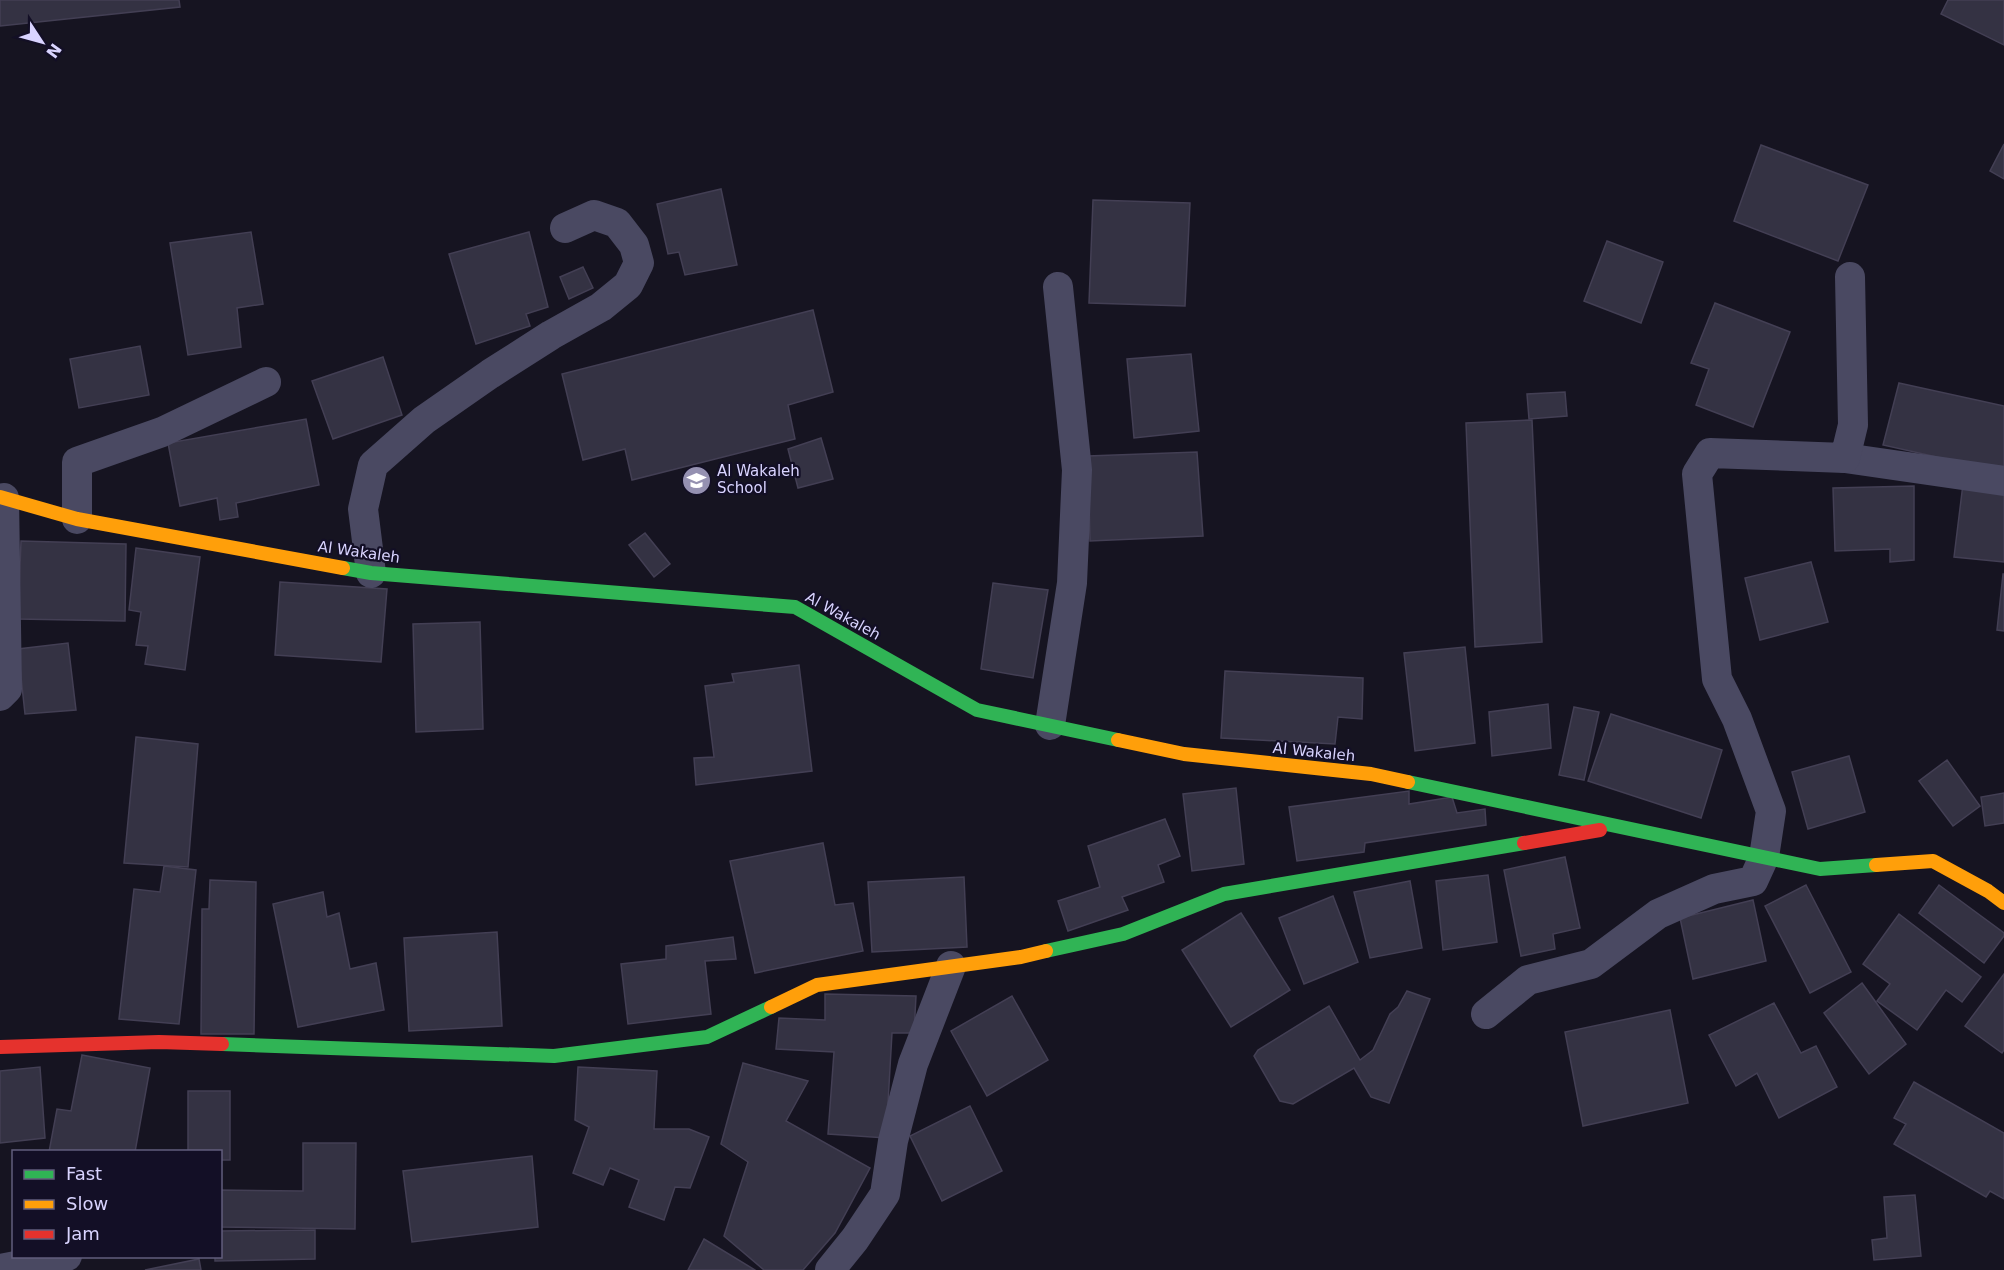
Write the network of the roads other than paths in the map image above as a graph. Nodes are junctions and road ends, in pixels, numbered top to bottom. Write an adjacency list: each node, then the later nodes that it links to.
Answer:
1 (565, 228): 9 (street)
2 (1850, 277): 5 (street)
3 (1058, 287): 11 (street)
4 (266, 382): 8 (street)
5 (1845, 458): 6 (street); 13 (street)
6 (2004, 481)
7 (2, 498): 8 (street, Al Wakaleh); 10 (street)
8 (77, 519): 9 (street, Al Wakaleh)
9 (371, 573): 11 (street, Al Wakaleh)
10 (0, 696)
11 (1050, 725): 12 (street, Al Wakaleh)
12 (1617, 827): 13 (street, Al Wakaleh); 15 (street)
13 (1764, 857): 14 (street, Al Wakaleh); 16 (street)
14 (2004, 903)
15 (951, 966): 17 (street); 20 (street)
16 (1486, 1014)
17 (0, 1047)
18 (61, 1258): 19 (street)
19 (0, 1269)
20 (830, 1270)

